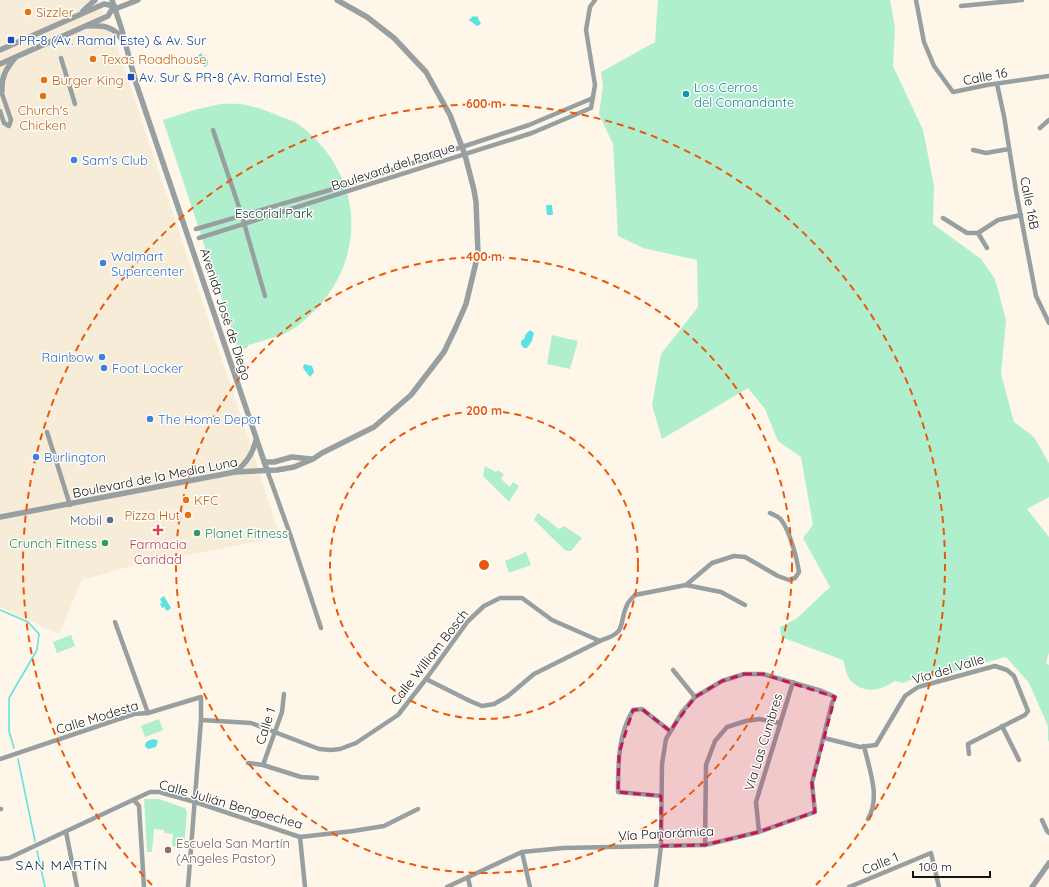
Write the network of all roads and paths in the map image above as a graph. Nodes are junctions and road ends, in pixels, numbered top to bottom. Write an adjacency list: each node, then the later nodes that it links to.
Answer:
1 (95, 0): 9 (street)
2 (138, 0): 7 (street)
3 (337, 0): 25 (street, Boulevard de la Media Luna)
4 (595, 0): 19 (street)
5 (916, 0): 17 (street, Calle 16)
6 (1022, 0): 8 (street)
7 (114, 3): 9 (street); 10 (street); 11 (street, Avenida José de Diego)
8 (961, 6)
9 (75, 17): 12 (street)
10 (84, 26): 11 (street); 13 (street)
11 (126, 47): 40 (street, Avenida José de Diego)
12 (0, 50)
13 (16, 57): 15 (street); 18 (street)
14 (61, 58): 20 (street)
15 (0, 64)
16 (1049, 76): 17 (street, Calle 16)
17 (997, 84): 26 (street, Calle 16B)
18 (1, 89): 21 (street)
19 (593, 98): 25 (street, Boulevard del Parque); 28 (street, Boulevard del Parque)
20 (75, 104)
21 (0, 111)
22 (1049, 120): 23 (street)
23 (1040, 128)
24 (213, 130): 30 (street)
25 (462, 147): 28 (street, Boulevard de la Media Luna); 30 (street, Boulevard del Parque)
26 (1009, 149): 27 (street); 29 (street, Calle 16B)
27 (973, 150)
28 (465, 155): 32 (street, Boulevard del Parque); 41 (street, Boulevard de la Media Luna)
29 (1021, 215): 34 (street); 38 (street, Calle 16B)
30 (242, 216): 32 (street); 33 (street, Boulevard del Parque)
31 (943, 218): 34 (street)
32 (244, 224): 35 (street, Boulevard del Parque); 37 (street)
33 (196, 229)
34 (978, 233): 36 (street)
35 (199, 238)
36 (987, 248)
37 (265, 296)
38 (1049, 323)
39 (47, 432): 45 (street)
40 (256, 439): 42 (street, Avenida José de Diego); 44 (street)
41 (313, 459): 42 (street); 43 (street, Boulevard de la Media Luna)
42 (264, 462): 43 (street, Avenida José de Diego)
43 (267, 470): 44 (street, Boulevard de la Media Luna); 51 (street, Avenida José de Diego)
44 (235, 472): 45 (street, Boulevard de la Media Luna)
45 (70, 505): 47 (street, Boulevard de la Media Luna)
46 (770, 512): 48 (street)
47 (0, 518)
48 (686, 585): 49 (street); 52 (street)
49 (745, 605)
50 (115, 622): 58 (street)
51 (321, 628)
52 (600, 641): 54 (street); 54 (street, Calle William Bosch)
53 (673, 670): 57 (street)
54 (426, 679): 63 (street, Calle William Bosch)
55 (793, 682): 57 (street); 60 (street, Vía Las Cumbres); 64 (street)
56 (284, 694): 63 (street, Calle 1)
57 (695, 697): 62 (street)
58 (148, 713): 59 (street, Calle Modesta); 67 (street, Calle Modesta)
59 (201, 720): 63 (street, Calle William Bosch); 74 (street)
60 (780, 723): 79 (street, Vía Las Cumbres); 82 (street)
61 (1002, 726): 65 (street, Vía del Valle); 66 (street, Vía del Valle); 68 (street)
62 (670, 731): 72 (street); 72 (street)
63 (275, 732): 70 (street, Calle 1)
64 (824, 738): 65 (street); 79 (street, Vía Panorámica)
65 (864, 746): 76 (street)
66 (969, 754)
67 (0, 759)
68 (1019, 760)
69 (248, 763): 70 (street)
70 (263, 765): 71 (street)
71 (317, 778)
72 (661, 796): 83 (street)
73 (134, 800): 74 (street, Calle Julián Bengoechea); 78 (street, Calle Julián Bengoechea); 89 (street)
74 (195, 802): 81 (street, Calle Julián Bengoechea); 90 (street)
75 (418, 809): 81 (street, Calle Julián Bengoechea)
76 (868, 819)
77 (1042, 820): 80 (street)
78 (66, 832): 85 (street, Calle Julián Bengoechea); 88 (street)
79 (759, 832): 82 (street, Vía Panorámica)
80 (1049, 833)
81 (300, 837): 91 (street)
82 (705, 845): 83 (street, Vía Panorámica)
83 (661, 846): 84 (street, Vía Panorámica); 95 (street)
84 (522, 852): 87 (street, Vía Panorámica); 94 (street)
85 (0, 859)
86 (1049, 863): 98 (street)
87 (468, 878): 92 (street, Vía Panorámica); 93 (street)
88 (77, 887)
89 (144, 887)
90 (188, 887)
91 (305, 887)
92 (446, 887)
93 (470, 887)
94 (530, 887)
95 (656, 887)
96 (849, 887): 97 (street, Calle 1)
97 (939, 887)
98 (1032, 887)

